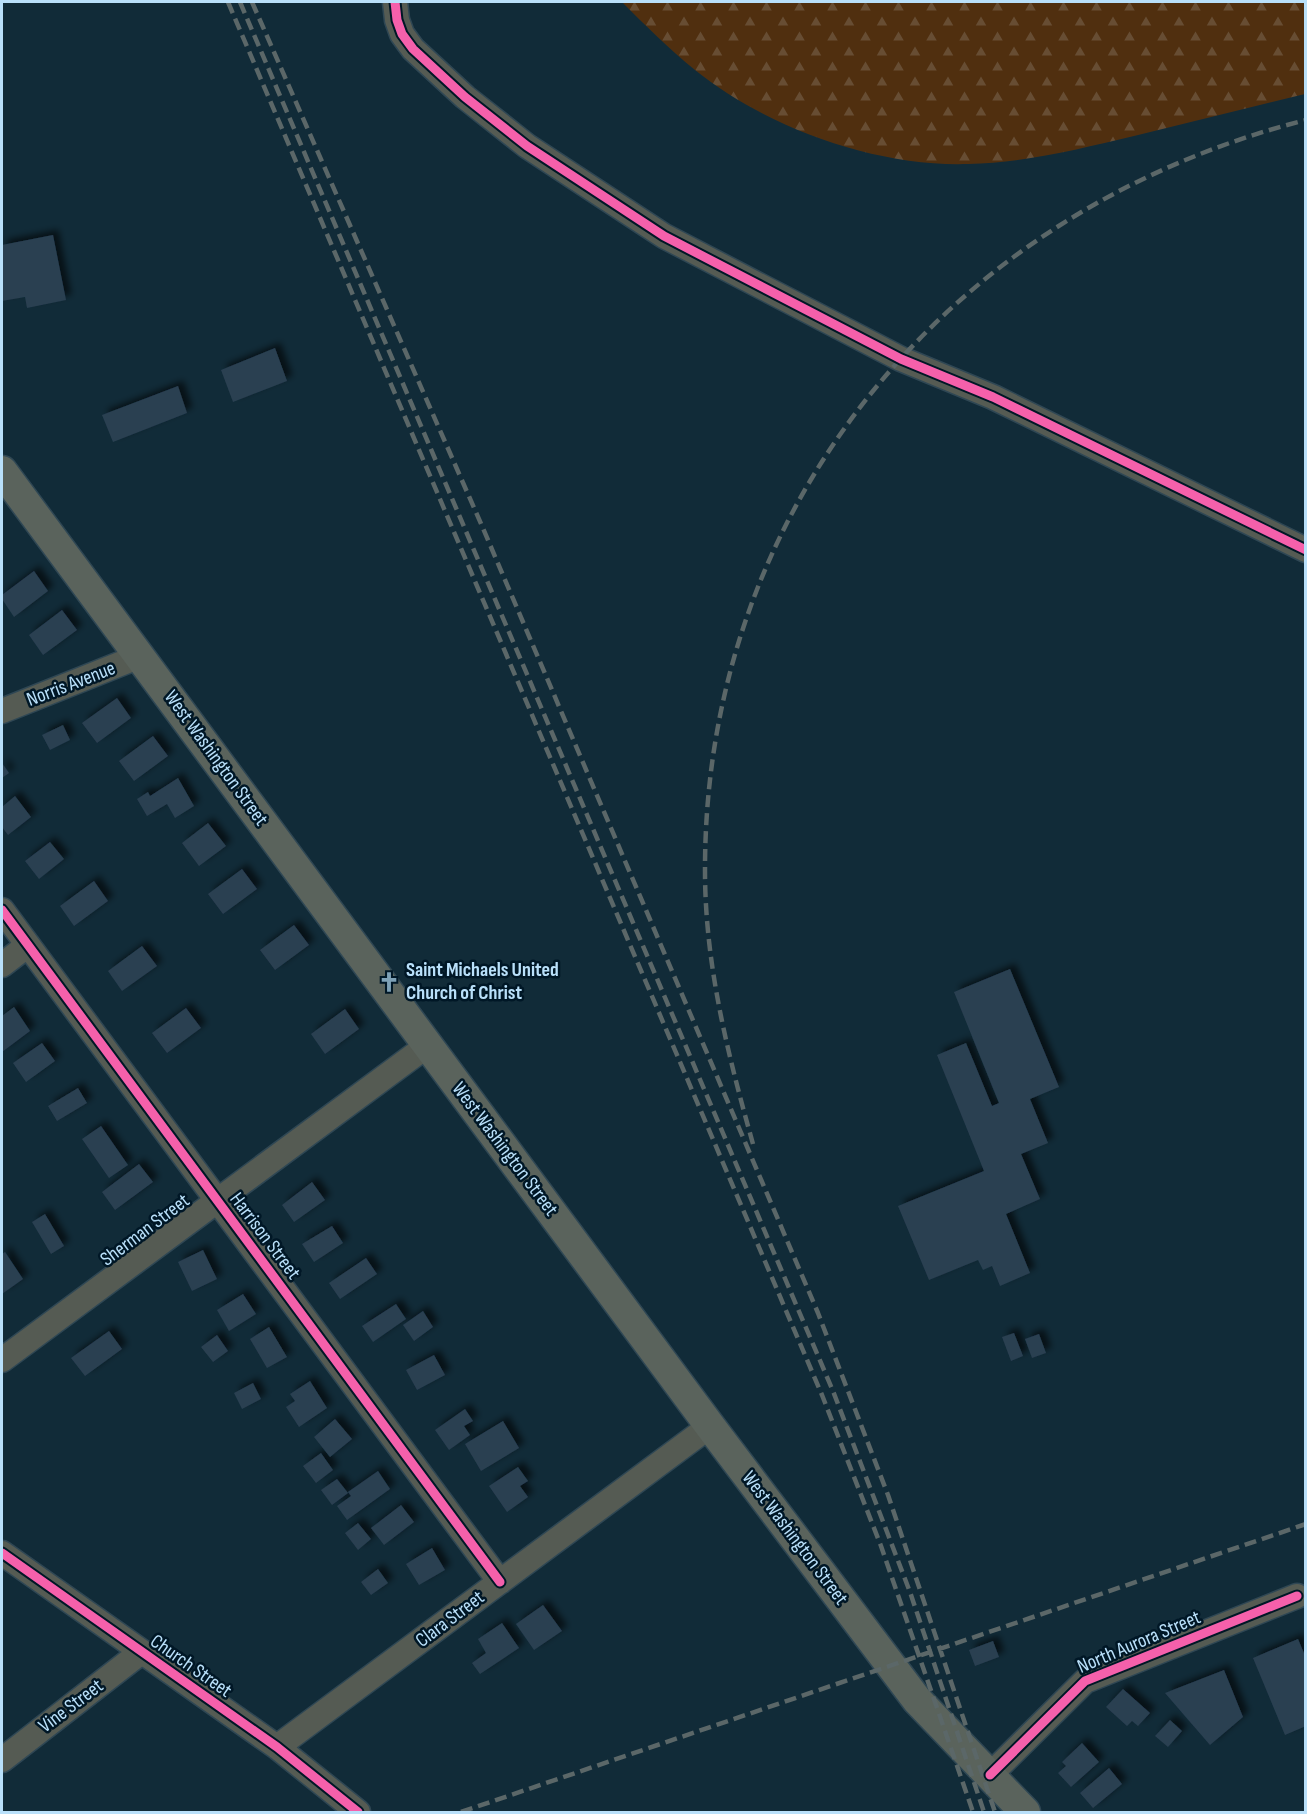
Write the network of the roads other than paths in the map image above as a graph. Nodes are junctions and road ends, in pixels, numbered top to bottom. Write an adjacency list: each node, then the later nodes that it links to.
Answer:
1 (396, 2): 3 (street)
2 (2, 471): 4 (main road, West Washington Street)
3 (1305, 550)
4 (140, 656): 5 (street, Norris Avenue); 9 (main road, West Washington Street)
5 (2, 711)
6 (2, 910): 7 (street, Harrison Street)
7 (28, 945): 8 (street); 10 (street, Harrison Street)
8 (2, 965)
9 (428, 1045): 10 (street, Sherman Street); 12 (main road, West Washington Street)
10 (216, 1200): 11 (street, Sherman Street); 14 (street, Harrison Street)
11 (2, 1360)
12 (710, 1426): 14 (street, Clara Street); 19 (main road, West Washington Street)
13 (2, 1553): 16 (street, Church Street)
14 (501, 1582): 17 (street, Clara Street)
15 (1297, 1596): 19 (street, North Aurora Street)
16 (140, 1653): 17 (street, Church Street); 18 (street, Vine Street)
17 (277, 1748): 20 (street, Church Street)
18 (2, 1760)
19 (990, 1775): 21 (main road, West Washington Street)
20 (357, 1812)
21 (1025, 1812)

